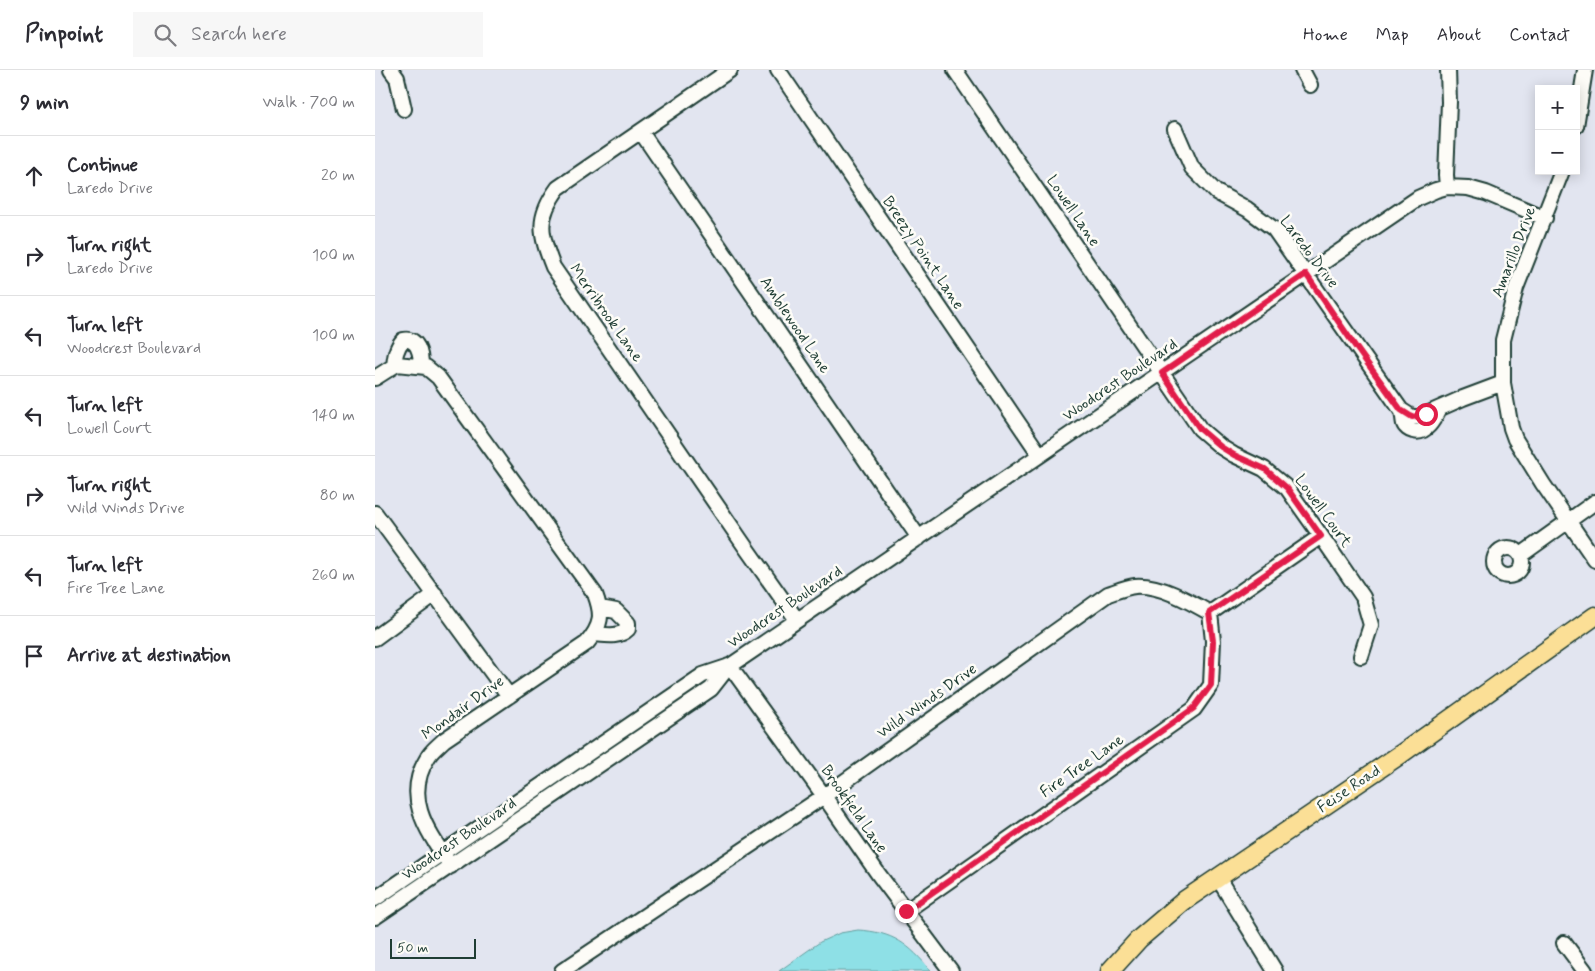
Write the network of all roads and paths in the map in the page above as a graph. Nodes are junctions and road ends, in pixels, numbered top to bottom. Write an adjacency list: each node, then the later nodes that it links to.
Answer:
1 (391, 70): 10 (street)
2 (731, 70): 12 (street, Merribrook Lane)
3 (777, 70): 22 (street, Breezy Point Lane)
4 (1302, 70): 8 (street)
5 (1448, 70): 14 (street)
6 (1585, 70): 9 (street)
7 (960, 72): 19 (street, Lowell Lane)
8 (1310, 85)
9 (1580, 101)
10 (404, 108)
11 (1175, 129): 16 (street, Laredo Drive)
12 (641, 132): 27 (street, Amblewood Lane); 34 (street, Merribrook Lane)
13 (1561, 175): 15 (street, Amarillo Drive)
14 (1447, 188): 15 (street, Woodcrest Boulevard); 16 (street, Woodcrest Boulevard)
15 (1545, 218): 21 (street, Amarillo Drive)
16 (1306, 274): 19 (street, Woodcrest Boulevard); 21 (street, Laredo Drive)
17 (394, 366): 18 (street); 18 (street); 20 (street)
18 (421, 366): 31 (street)
19 (1162, 373): 22 (street, Woodcrest Boulevard); 26 (street, Lowell Court)
20 (375, 378)
21 (1503, 383): 25 (street, Amarillo Drive)
22 (1039, 455): 27 (street, Woodcrest Boulevard)
23 (1595, 502): 25 (street)
24 (375, 513): 30 (street)
25 (1568, 521): 28 (street); 29 (street, Amarillo Drive)
26 (1321, 536): 32 (street); 37 (street, Lowell Court)
27 (919, 538): 34 (street, Woodcrest Boulevard)
28 (1521, 556)
29 (1595, 560)
30 (435, 594): 36 (street); 39 (street)
31 (600, 608): 35 (street); 35 (street)
32 (1209, 613): 40 (street, Wild Winds Drive); 45 (street, Fire Tree Lane)
33 (1595, 616): 43 (main road, Feise Road)
34 (797, 620): 38 (street, Woodcrest Boulevard)
35 (594, 634): 39 (street, Mondair Drive)
36 (375, 638)
37 (1361, 656)
38 (730, 666): 40 (street, Brookfield Lane); 41 (street, Woodcrest Boulevard); 42 (street, Woodcrest Boulevard)
39 (509, 696): 41 (street, Mondair Drive)
40 (824, 796): 45 (street, Brookfield Lane); 48 (street, Wild Winds Drive)
41 (442, 853): 42 (street, Mondair Drive); 44 (street, Woodcrest Boulevard)
42 (451, 866): 46 (street, Woodcrest Boulevard)
43 (1218, 878): 50 (main road, Feise Road); 51 (street)
44 (375, 899)
45 (906, 911): 49 (street, Brookfield Lane)
46 (375, 917)
47 (1564, 943): 52 (street)
48 (563, 971)
49 (951, 971)
50 (1110, 971)
51 (1275, 971)
52 (1585, 971)

